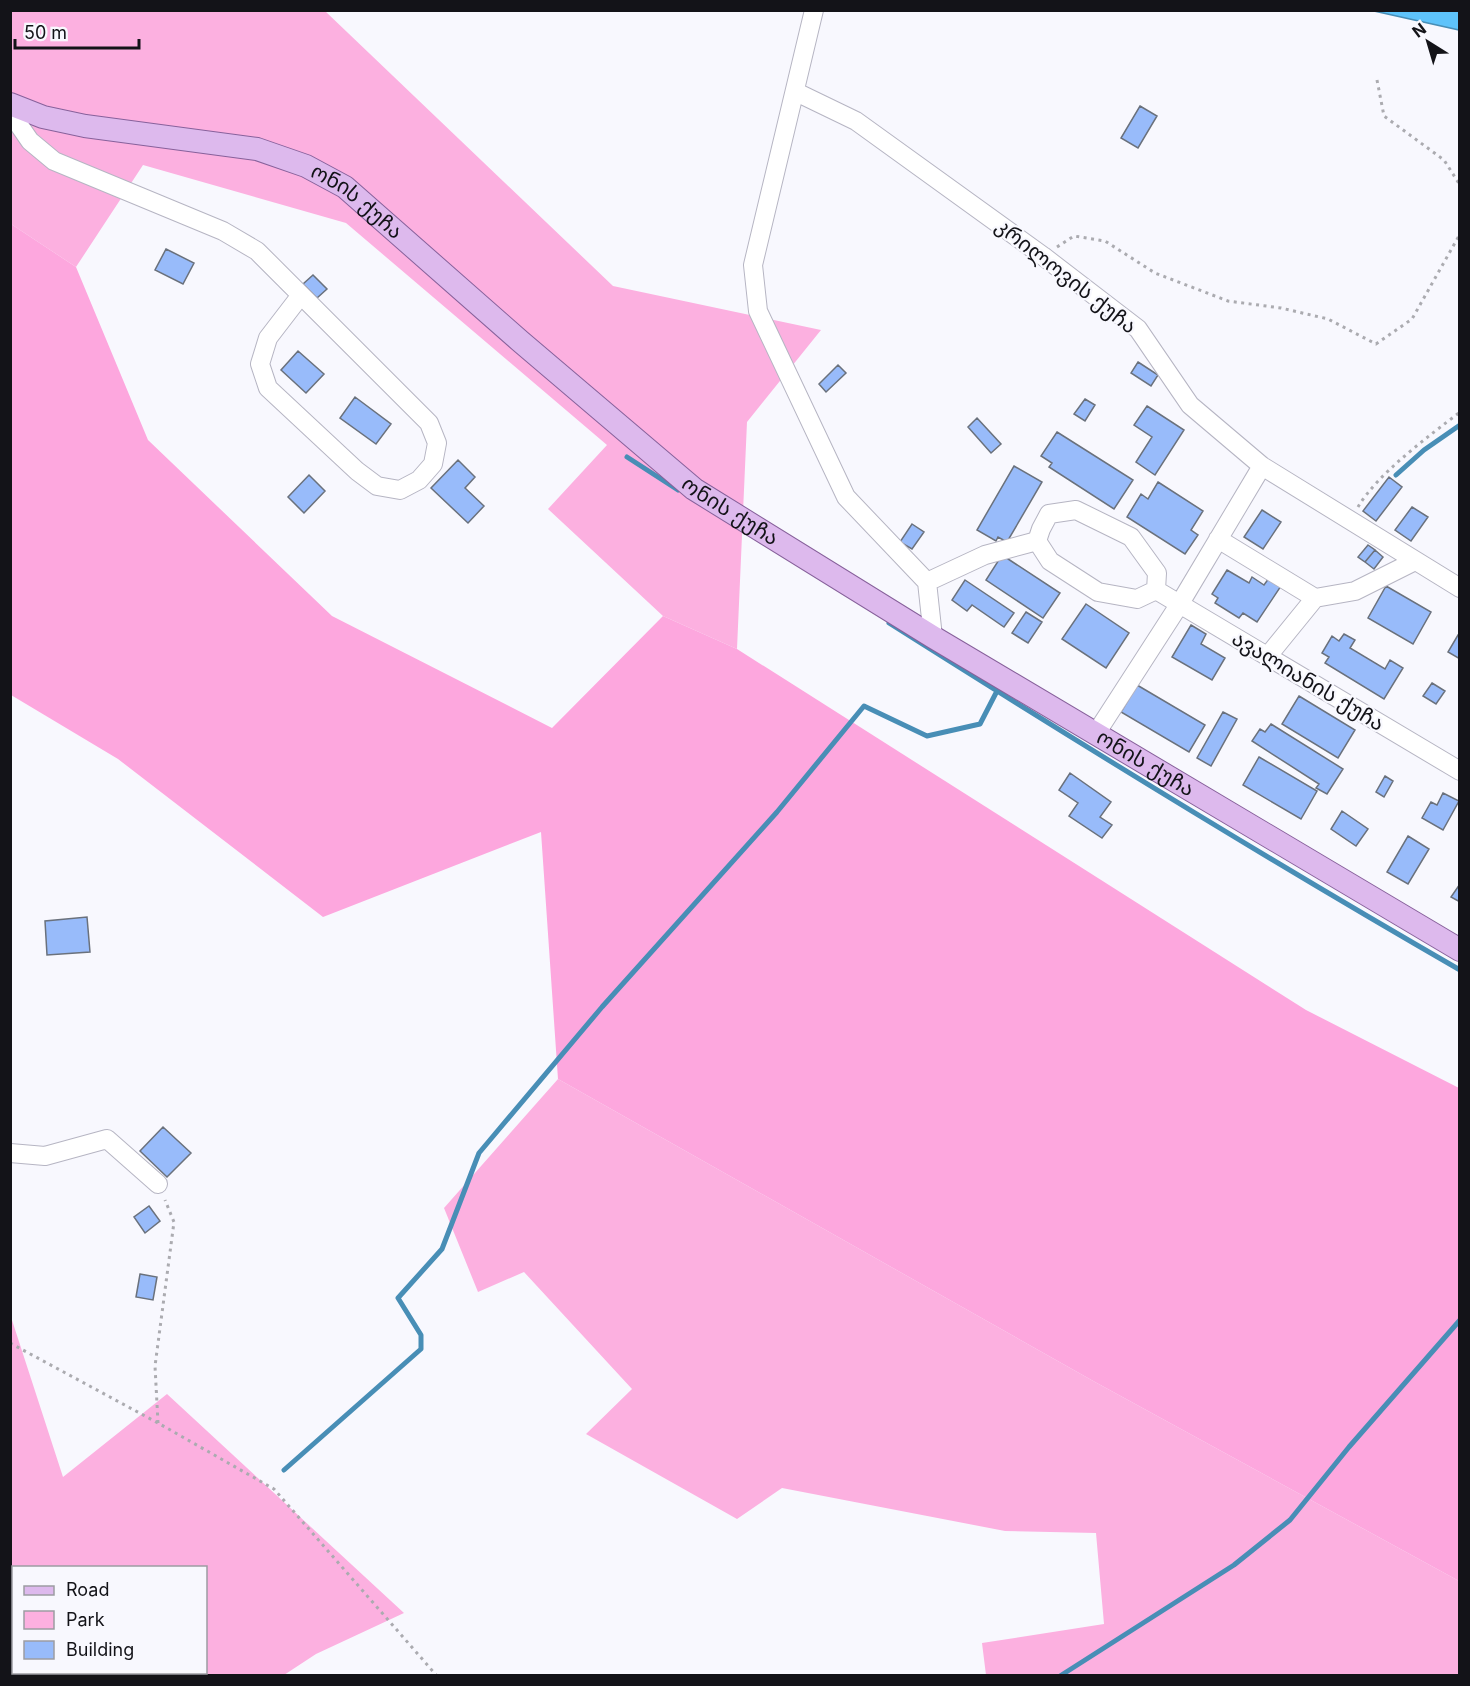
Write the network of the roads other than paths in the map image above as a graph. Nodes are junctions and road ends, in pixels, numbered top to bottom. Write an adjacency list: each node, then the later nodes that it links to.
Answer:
1 (814, 10): 2 (street)
2 (796, 92): 6 (street, კრილოვის ქუჩა); 10 (street)
3 (10, 104): 15 (main road, ონის ქუჩა)
4 (10, 112): 5 (street)
5 (301, 295): 5 (street)
6 (1262, 466): 7 (street); 9 (street, კრილოვის ქუჩა)
7 (1218, 539): 13 (street); 14 (street)
8 (1037, 542): 10 (street); 12 (street); 12 (street)
9 (1415, 561): 11 (street, კრილოვის ქუჩა); 13 (street)
10 (927, 582): 15 (street)
11 (1460, 588)
12 (1156, 590): 14 (street, ავალიანის ქუჩა)
13 (1315, 598): 16 (street)
14 (1179, 605): 16 (street, ავალიანის ქუჩა); 17 (street)
15 (933, 637): 17 (main road, ონის ქუჩა)
16 (1267, 657): 18 (street, ავალიანის ქუჩა)
17 (1095, 735): 19 (main road, ონის ქუჩა)
18 (1460, 771)
19 (1460, 950)
20 (10, 1153): 21 (street)
21 (158, 1184)

